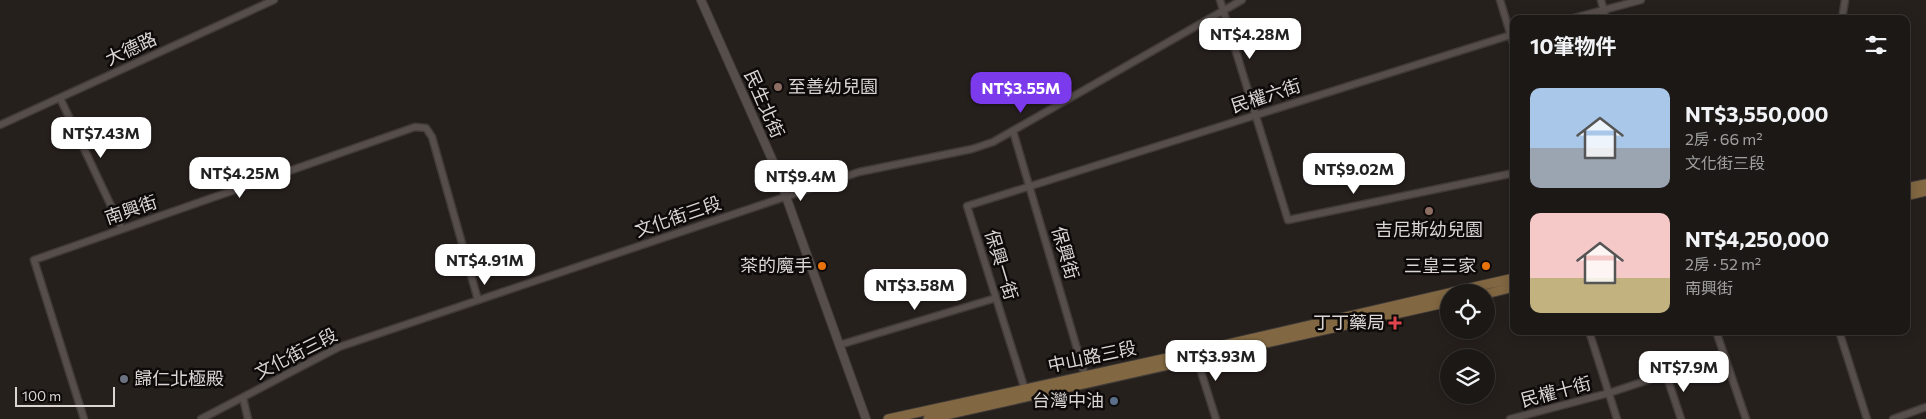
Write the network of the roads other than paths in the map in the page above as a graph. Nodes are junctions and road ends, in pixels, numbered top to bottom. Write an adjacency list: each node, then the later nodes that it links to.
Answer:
1 (274, 0): 16 (street, 大德路)
2 (701, 0): 26 (street, 民生北街)
3 (1220, 0): 9 (street)
4 (1242, 0): 9 (street, 文化街三段)
5 (1500, 0): 14 (street)
6 (1602, 0): 10 (street)
7 (1641, 0): 10 (street)
8 (1845, 0): 13 (street)
9 (1224, 10): 17 (street); 19 (street, 文化街三段)
10 (1604, 10): 11 (street); 12 (street)
11 (1585, 15)
12 (1605, 15)
13 (1843, 15)
14 (1510, 28)
15 (1510, 35): 17 (street, 民權六街)
16 (60, 98): 18 (street, 大德路); 27 (street)
17 (1256, 115): 20 (street); 22 (street, 民權六街)
18 (0, 125)
19 (1013, 131): 22 (street, 保興街); 26 (street, 文化街三段)
20 (1510, 174)
21 (1926, 184): 23 (main road)
22 (1030, 187): 33 (street, 保興一街); 43 (street, 保興街)
23 (1910, 187)
24 (1926, 191): 25 (main road)
25 (1910, 195)
26 (787, 196): 34 (street, 文化街三段); 39 (street, 民生北街)
27 (122, 229): 34 (street, 南興街); 48 (street, 南興街)
28 (1510, 279): 29 (main road, 中山路三段)
29 (1488, 284)
30 (1510, 288): 31 (main road)
31 (1495, 292)
32 (1440, 295): 41 (main road, 中山路三段)
33 (996, 298): 39 (street); 44 (street, 保興一街)
34 (478, 300): 46 (street, 文化街三段)
35 (1440, 304): 41 (main road, 中山路三段)
36 (1590, 335): 45 (street)
37 (1717, 335): 40 (street)
38 (1840, 335): 59 (street)
39 (839, 345): 51 (street, 民生北街)
40 (1724, 355): 42 (street, 民權十街); 58 (street)
41 (1196, 356): 43 (main road, 中山路三段); 54 (street)
42 (1666, 374): 45 (street, 民權十街); 57 (street)
43 (1086, 380): 44 (main road, 中山路三段)
44 (1025, 393): 52 (main road, 中山路三段); 53 (main road, 中山路三段)
45 (1609, 393): 55 (street, 民權十街); 56 (street)
46 (243, 398): 49 (street, 文化街三段); 50 (street)
47 (1926, 407): 60 (street)
48 (84, 419)
49 (201, 419)
50 (248, 419)
51 (866, 419)
52 (888, 419)
53 (928, 419)
54 (1216, 419)
55 (1510, 419)
56 (1617, 419)
57 (1681, 419)
58 (1746, 419)
59 (1867, 419)
60 (1893, 419)

